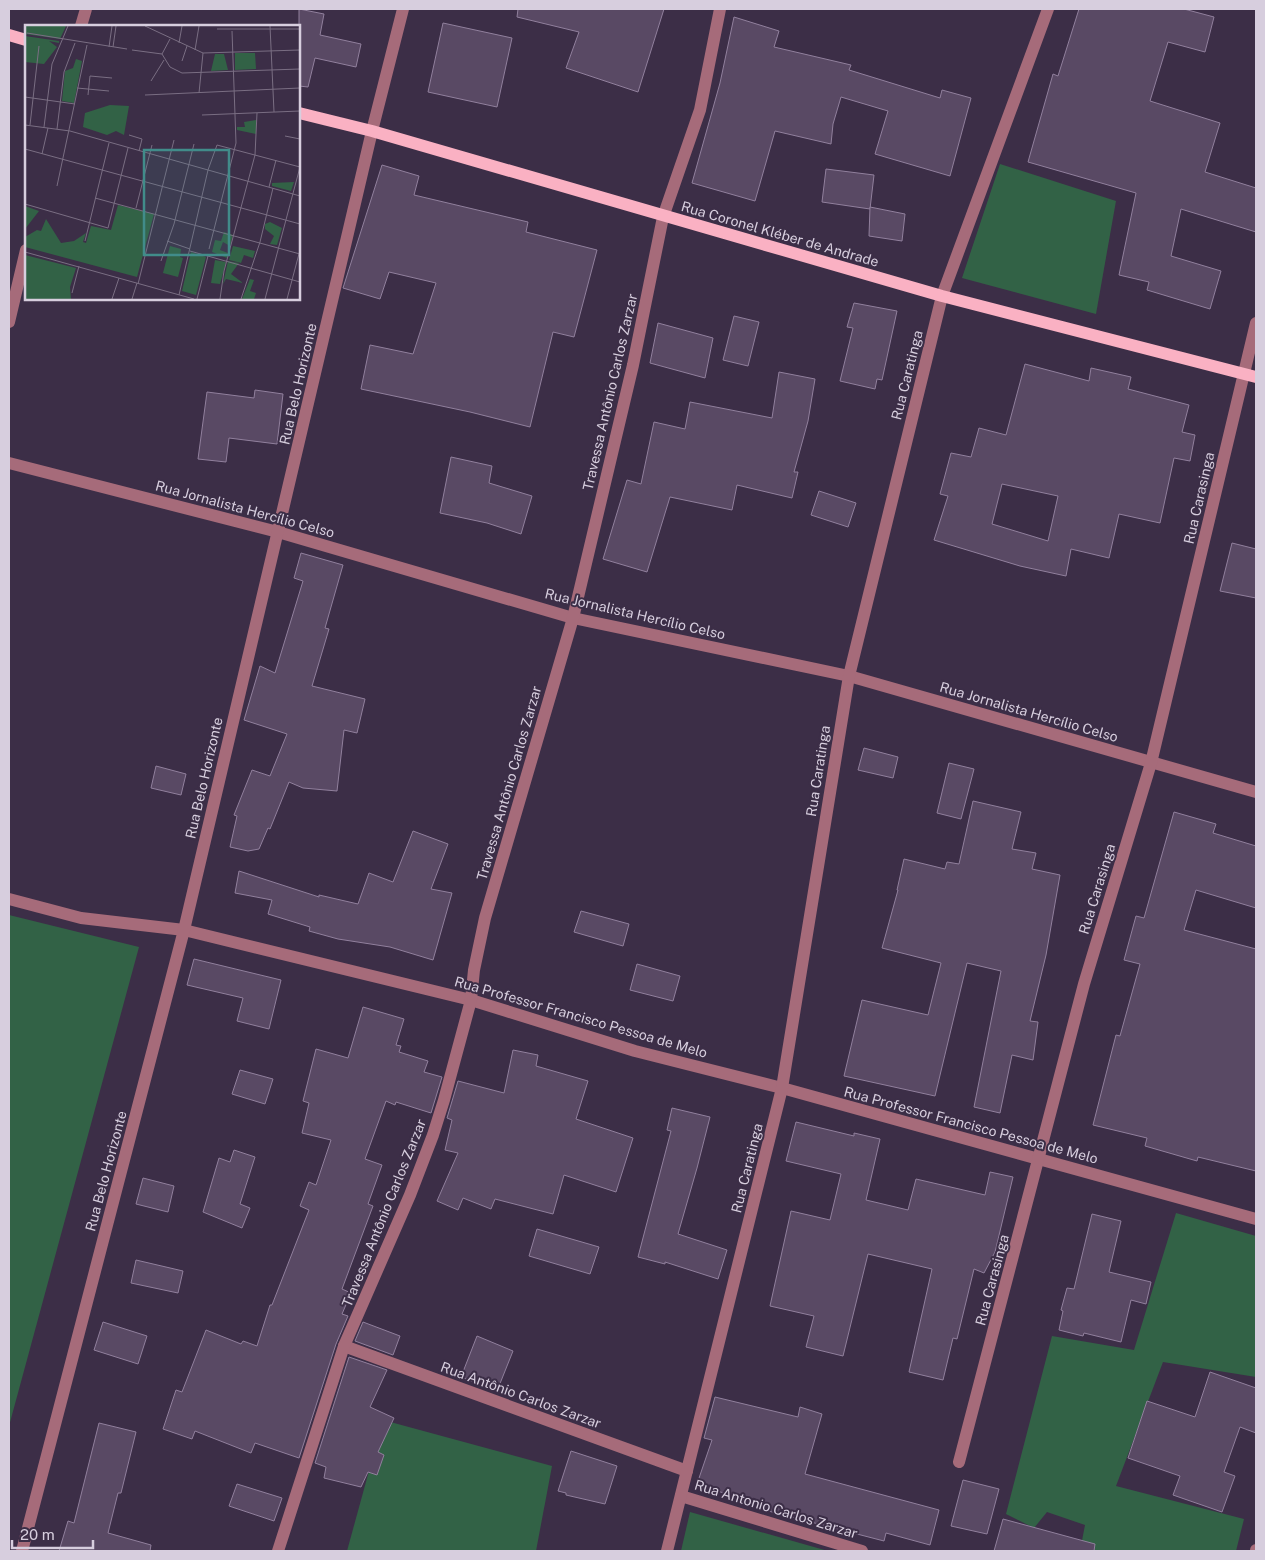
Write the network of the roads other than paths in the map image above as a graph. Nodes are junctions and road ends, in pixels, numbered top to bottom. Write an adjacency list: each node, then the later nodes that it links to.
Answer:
1 (86, 9): 5 (street)
2 (403, 9): 9 (street, Rua Belo Horizonte)
3 (720, 9): 10 (street, Travessa Antônio Carlos Zarzar)
4 (1048, 9): 12 (street, Rua Caratinga)
5 (81, 25)
6 (9, 35): 7 (main road)
7 (25, 40)
8 (300, 112): 9 (main road, Rua Coronel Kléber de Andrade)
9 (372, 131): 10 (main road, Rua Coronel Kléber de Andrade); 17 (street, Rua Belo Horizonte)
10 (663, 217): 12 (main road, Rua Coronel Kléber de Andrade); 18 (street, Travessa Antônio Carlos Zarzar)
11 (25, 254): 13 (street)
12 (942, 296): 15 (main road, Rua Coronel Kléber de Andrade); 19 (street, Rua Caratinga)
13 (9, 322)
14 (1256, 323): 15 (street, Rua Carasinga)
15 (1250, 375): 20 (street, Rua Carasinga)
16 (9, 462): 17 (street, Rua Jornalista Hercílio Celso)
17 (278, 532): 18 (street, Rua Jornalista Hercílio Celso); 23 (street, Rua Belo Horizonte)
18 (573, 618): 19 (street, Rua Jornalista Hercílio Celso); 24 (street, Travessa Antônio Carlos Zarzar)
19 (849, 676): 20 (street, Rua Jornalista Hercílio Celso); 25 (street, Rua Caratinga)
20 (1151, 763): 21 (street, Rua Jornalista Hercílio Celso); 26 (street, Rua Carasinga)
21 (1256, 792)
22 (9, 899): 23 (street, Rua Professor Francisco Pessoa de Melo)
23 (184, 930): 24 (street, Rua Professor Francisco Pessoa de Melo); 32 (street, Rua Belo Horizonte)
24 (471, 1000): 25 (street, Rua Professor Francisco Pessoa de Melo); 28 (street, Travessa Antônio Carlos Zarzar)
25 (782, 1088): 26 (street, Rua Professor Francisco Pessoa de Melo); 30 (street, Rua Caratinga)
26 (1040, 1158): 27 (street, Rua Professor Francisco Pessoa de Melo); 29 (street, Rua Carasinga)
27 (1256, 1219)
28 (344, 1346): 30 (street, Rua Antônio Carlos Zarzar); 33 (street, Travessa Antônio Carlos Zarzar)
29 (959, 1462)
30 (687, 1471): 31 (street, Rua Caratinga)
31 (681, 1496): 34 (street, Rua Caratinga); 35 (street, Rua Antonio Carlos Zarzar)
32 (22, 1551)
33 (278, 1551)
34 (667, 1551)
35 (862, 1551)

